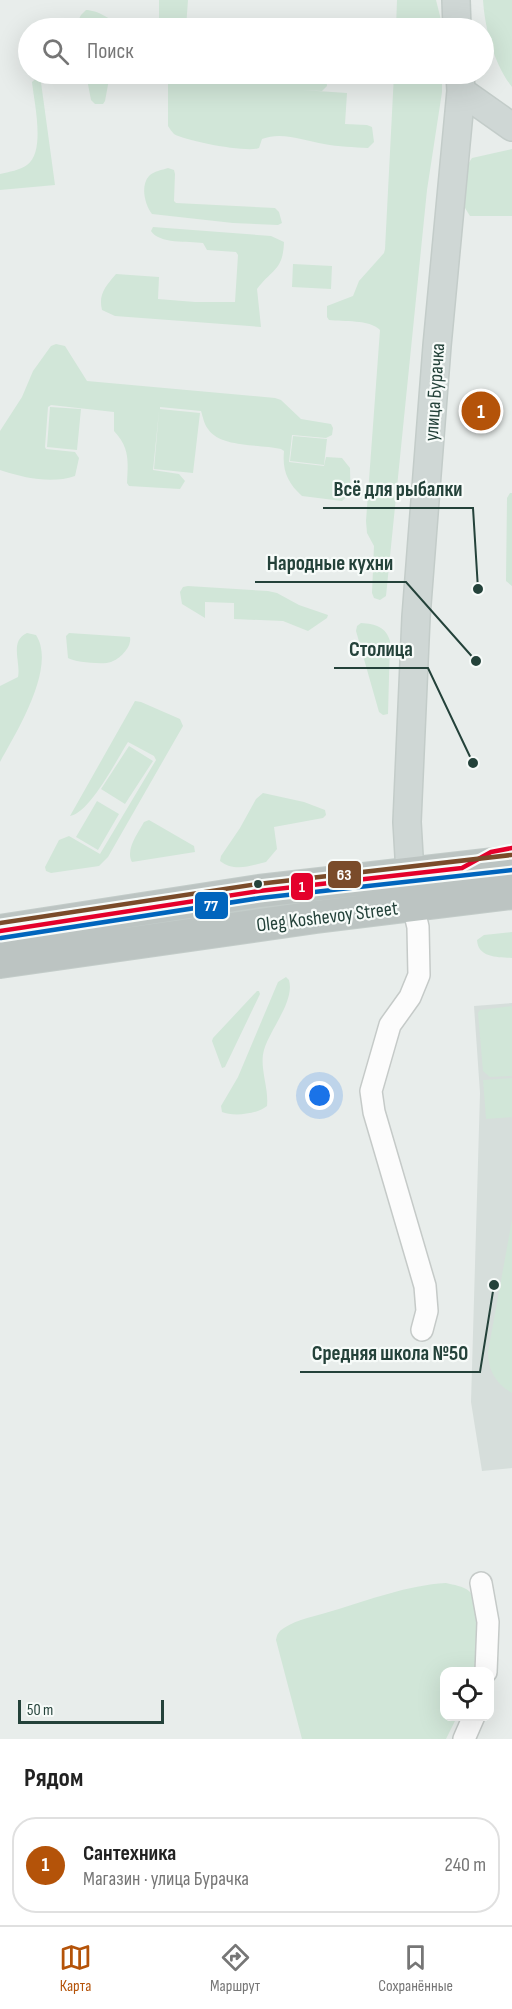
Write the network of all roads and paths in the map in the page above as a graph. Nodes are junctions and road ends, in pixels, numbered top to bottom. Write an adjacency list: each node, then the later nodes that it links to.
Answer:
1 (456, 0): 2 (main road)
2 (457, 18)
3 (460, 84): 9 (main road, улица Бурачка)
4 (462, 84): 5 (main road)
5 (512, 127)
6 (512, 848): 8 (main road)
7 (512, 862): 8 (highway, Oleg Koshevoy Street)
8 (462, 868): 9 (highway, Oleg Koshevoy Street)
9 (410, 873): 12 (highway, Oleg Koshevoy Street)
10 (512, 893): 11 (highway, Oleg Koshevoy Street)
11 (413, 906): 13 (highway, Oleg Koshevoy Street); 14 (street)
12 (0, 931)
13 (0, 962)
14 (422, 1330)
15 (481, 1583): 16 (street)
16 (486, 1667)
17 (472, 1721): 18 (street)
18 (464, 1739)

